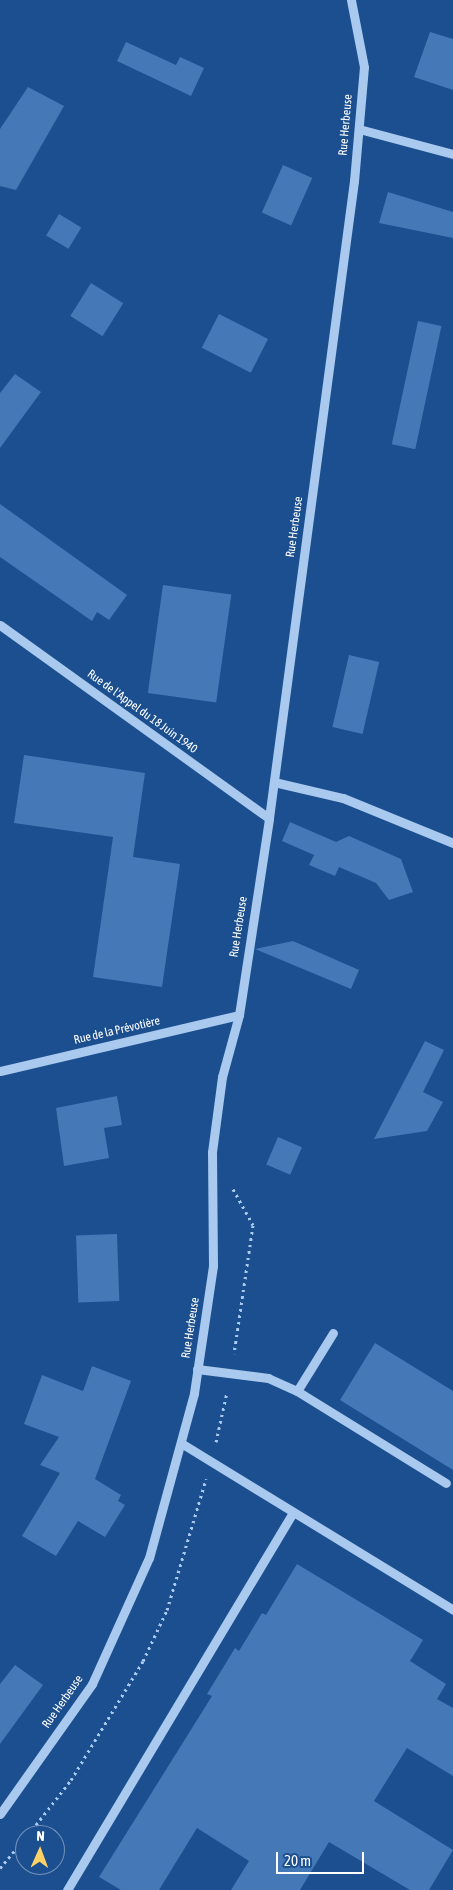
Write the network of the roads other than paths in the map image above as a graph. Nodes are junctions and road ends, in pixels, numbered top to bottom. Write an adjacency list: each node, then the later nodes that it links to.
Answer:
1 (351, 0): 2 (street, Rue Herbeuse)
2 (359, 129): 3 (street); 5 (street, Rue Herbeuse)
3 (453, 154)
4 (0, 625): 6 (street, Rue de l'Appel du 18 Juin 1940)
5 (274, 782): 6 (street, Rue Herbeuse); 7 (street)
6 (269, 818): 8 (street, Rue Herbeuse)
7 (453, 843)
8 (239, 1015): 9 (street, Rue de la Prévotière); 11 (street, Rue Herbeuse)
9 (0, 1071)
10 (333, 1333): 12 (street)
11 (197, 1369): 12 (street); 13 (street, Rue Herbeuse)
12 (297, 1391): 14 (street)
13 (181, 1443): 15 (street); 17 (street, Rue Herbeuse)
14 (446, 1483)
15 (294, 1512): 16 (street); 18 (street)
16 (453, 1610)
17 (0, 1814)
18 (67, 1890)

